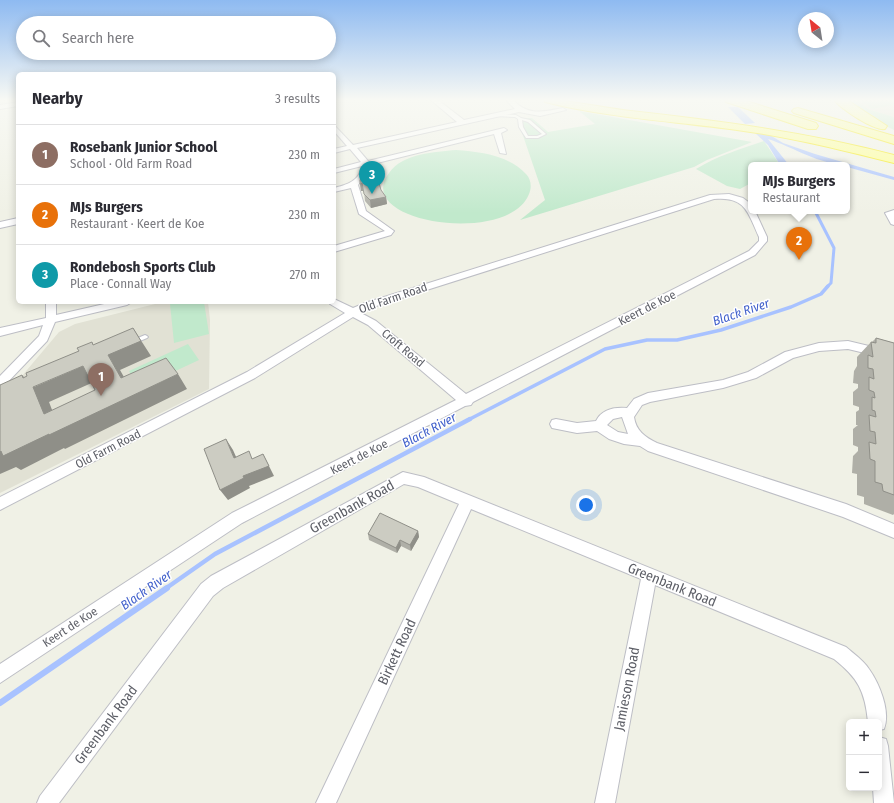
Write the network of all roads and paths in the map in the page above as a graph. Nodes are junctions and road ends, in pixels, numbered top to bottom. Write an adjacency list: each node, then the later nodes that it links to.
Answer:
1 (343, 137): 7 (street)
2 (394, 137): 7 (street)
3 (474, 137): 12 (street)
4 (499, 137): 10 (street)
5 (805, 137): 11 (highway)
6 (848, 137): 9 (highway)
7 (352, 147): 8 (street); 12 (street)
8 (336, 151)
9 (894, 152)
10 (504, 153)
11 (894, 159)
12 (366, 163): 13 (street); 14 (street)
13 (336, 170)
14 (354, 185): 15 (street); 22 (street)
15 (336, 190)
16 (748, 208): 26 (street, Old Farm Road)
17 (894, 212): 20 (street)
18 (752, 214): 33 (street, Keert de Koe)
19 (16, 221): 21 (street)
20 (894, 222)
21 (0, 225)
22 (336, 248)
23 (336, 303): 26 (street, Croft Road)
24 (51, 304): 27 (street)
25 (119, 304): 27 (street)
26 (354, 312): 33 (street, Croft Road); 39 (street, Old Farm Road)
27 (51, 320): 28 (street); 32 (street)
28 (0, 332)
29 (145, 337): 30 (lane)
30 (129, 344)
31 (894, 356): 34 (street)
32 (0, 383)
33 (467, 402): 42 (street, Keert de Koe)
34 (630, 413): 36 (street); 37 (street)
35 (556, 424): 36 (street)
36 (600, 426): 37 (street)
37 (642, 441): 40 (street)
38 (468, 501): 41 (street, Greenbank Road); 45 (street, Greenbank Road); 46 (street, Birkett Road)
39 (0, 504)
40 (894, 531)
41 (649, 576): 43 (street, Greenbank Road); 47 (street, Jamieson Road)
42 (0, 674)
43 (877, 719)
44 (880, 755): 48 (street)
45 (47, 803)
46 (326, 803)
47 (604, 803)
48 (884, 803)

